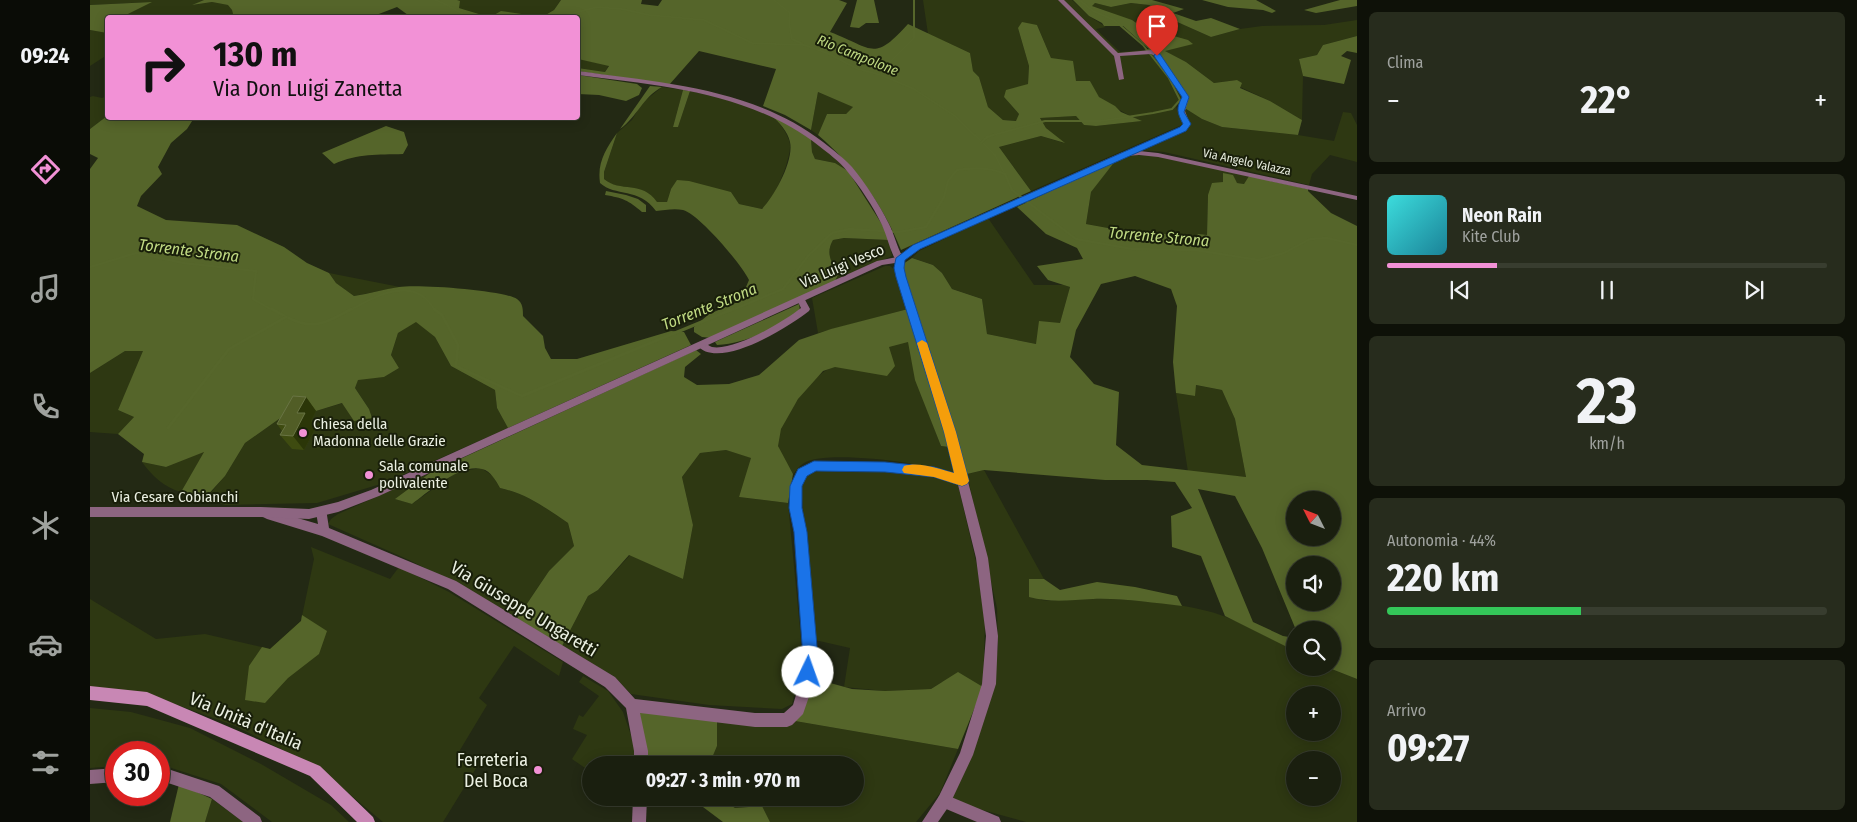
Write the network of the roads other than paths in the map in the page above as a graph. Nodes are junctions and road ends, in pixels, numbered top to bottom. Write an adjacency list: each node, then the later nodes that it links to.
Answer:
1 (1061, 0): 2 (street)
2 (1117, 55): 4 (street); 5 (street, Via Luigi Vesco)
3 (580, 73): 7 (street)
4 (1122, 79)
5 (1132, 153): 6 (street, Via Angelo Valazza); 7 (street, Via Luigi Vesco)
6 (1357, 198)
7 (900, 258): 8 (street, Via Luigi Vesco); 10 (street)
8 (801, 300): 9 (street, Via Luigi Vesco); 9 (street)
9 (702, 345): 13 (street, Via Luigi Vesco)
10 (962, 481): 16 (street); 21 (street)
11 (90, 512): 12 (street, Via Cesare Cobianchi)
12 (261, 512): 13 (street, Via Cesare Cobianchi); 14 (street, Via Cesare Cobianchi)
13 (322, 512): 14 (street)
14 (324, 531): 16 (street, Via Giuseppe Ungaretti)
15 (90, 693): 24 (main road, Via Unità d'Italia)
16 (632, 705): 17 (street)
17 (642, 756)
18 (105, 776): 19 (street)
19 (90, 777)
20 (170, 777): 23 (street)
21 (944, 801): 26 (street); 27 (street)
22 (640, 806): 25 (street)
23 (255, 822)
24 (368, 822)
25 (639, 822)
26 (929, 822)
27 (994, 822)

